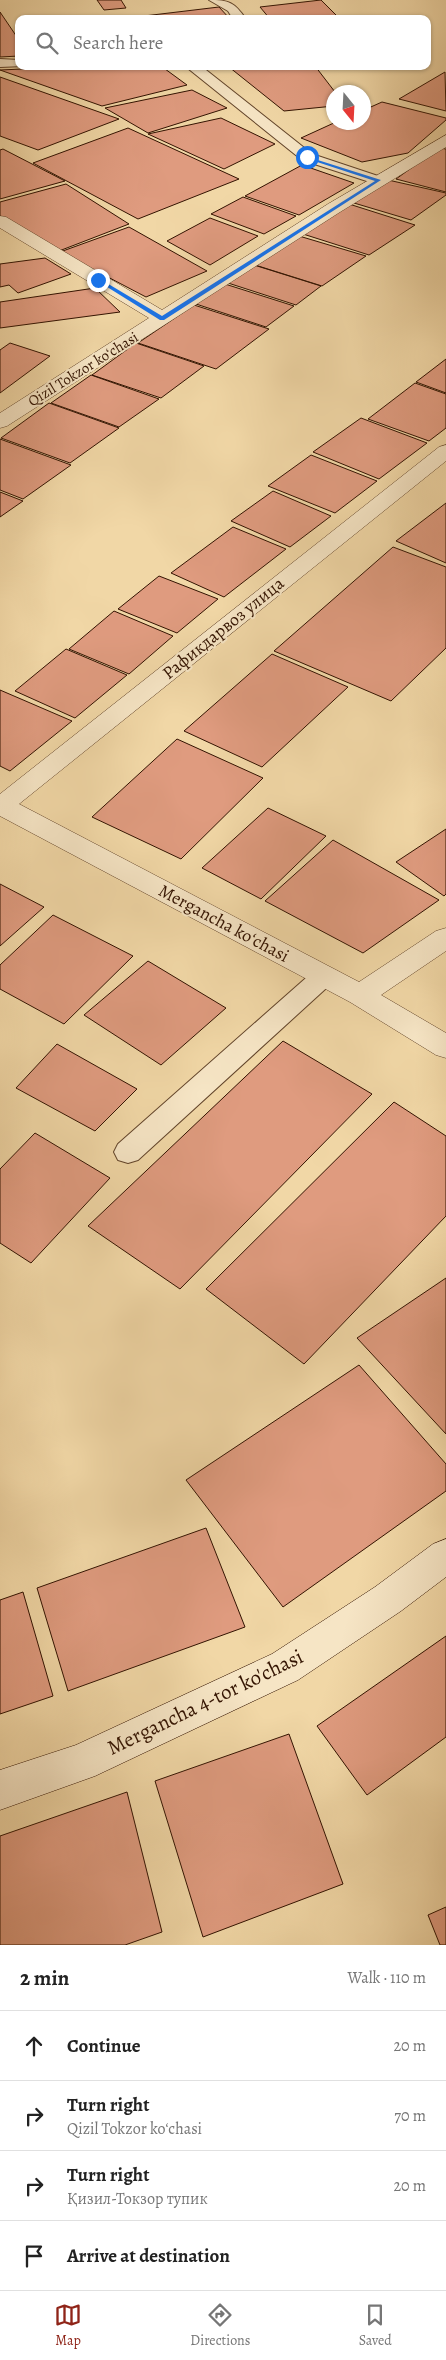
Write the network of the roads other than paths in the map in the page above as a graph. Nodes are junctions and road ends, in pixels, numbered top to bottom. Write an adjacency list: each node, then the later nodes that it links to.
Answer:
1 (215, 0): 2 (lane)
2 (237, 15)
3 (0, 63): 4 (lane)
4 (15, 64)
5 (197, 70): 7 (lane)
6 (446, 140): 7 (street, Qizil Tokzor koʻchasi)
7 (379, 180): 9 (street, Qizil Tokzor koʻchasi)
8 (0, 222): 9 (street)
9 (162, 318): 10 (street, Qizil Tokzor koʻchasi)
10 (0, 422)
11 (446, 451): 12 (street, Рафикдарвоз улица)
12 (0, 805): 14 (street, Mergancha koʻchasi)
13 (446, 938): 15 (street)
14 (324, 976): 15 (street, Mergancha koʻchasi); 17 (lane)
15 (360, 995): 16 (street, Mergancha koʻchasi)
16 (446, 1047)
17 (128, 1152)
18 (446, 1556): 19 (street, Mergancha 4-tor ko'chasi)
19 (0, 1790)

